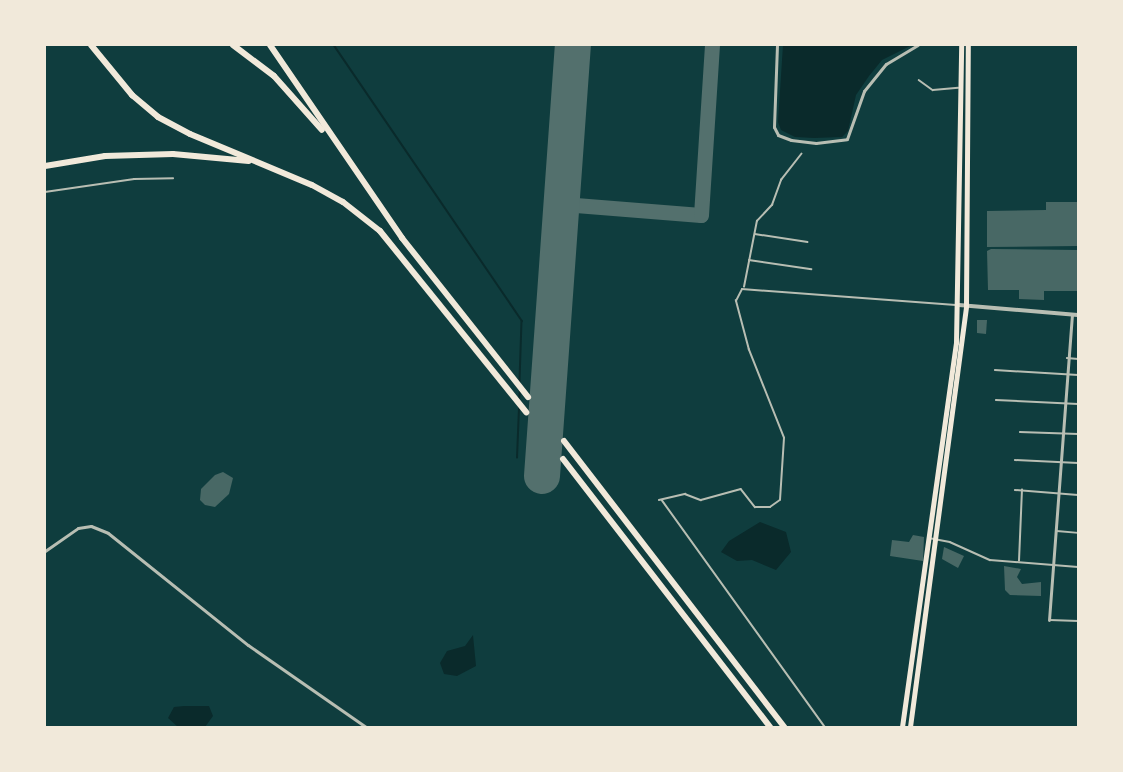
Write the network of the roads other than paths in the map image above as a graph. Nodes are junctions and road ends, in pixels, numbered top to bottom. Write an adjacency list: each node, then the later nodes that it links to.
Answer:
1 (91, 45): 13 (highway)
2 (233, 45): 11 (highway)
3 (270, 45): 11 (highway)
4 (777, 45): 5 (street)
5 (918, 45)
6 (961, 45): 10 (main road)
7 (968, 45): 9 (main road)
8 (919, 80): 10 (lane)
9 (968, 87): 10 (lane); 23 (main road)
10 (961, 88): 22 (main road)
11 (331, 139): 31 (highway)
12 (801, 154): 17 (lane)
13 (261, 162): 14 (highway); 35 (highway)
14 (45, 166)
15 (173, 178): 16 (lane)
16 (45, 192)
17 (755, 234): 18 (lane); 19 (lane)
18 (807, 242)
19 (747, 259): 20 (lane); 21 (lane)
20 (811, 269)
21 (744, 289): 22 (lane); 61 (lane)
22 (959, 305): 23 (street); 50 (main road)
23 (966, 306): 24 (street); 51 (main road)
24 (1072, 315): 25 (street); 26 (street)
25 (1078, 315)
26 (1067, 358): 27 (lane); 29 (street)
27 (1078, 359)
28 (995, 370): 29 (lane)
29 (1066, 374): 30 (lane); 33 (street)
30 (1078, 375)
31 (528, 397)
32 (996, 400): 33 (lane)
33 (1064, 403): 34 (lane); 37 (street)
34 (1078, 404)
35 (526, 412)
36 (1020, 432): 37 (lane)
37 (1062, 433): 38 (lane); 42 (street)
38 (1078, 434)
39 (564, 441): 60 (highway)
40 (563, 459): 59 (highway)
41 (1016, 460): 42 (lane)
42 (1060, 462): 43 (lane); 46 (street)
43 (1078, 464)
44 (1015, 490): 45 (lane)
45 (1022, 490): 46 (lane); 53 (lane)
46 (1058, 493): 47 (lane); 48 (street)
47 (1078, 495)
48 (1056, 530): 49 (lane); 54 (street)
49 (1078, 533)
50 (929, 538): 51 (lane); 62 (main road)
51 (937, 539): 53 (lane); 63 (main road)
52 (45, 551): 58 (street)
53 (1019, 562): 54 (lane)
54 (1050, 564): 55 (lane); 56 (street)
55 (1078, 567)
56 (1049, 620): 57 (lane)
57 (1078, 621)
58 (366, 727)
59 (770, 727)
60 (784, 727)
61 (825, 727)
62 (902, 727)
63 (910, 727)

